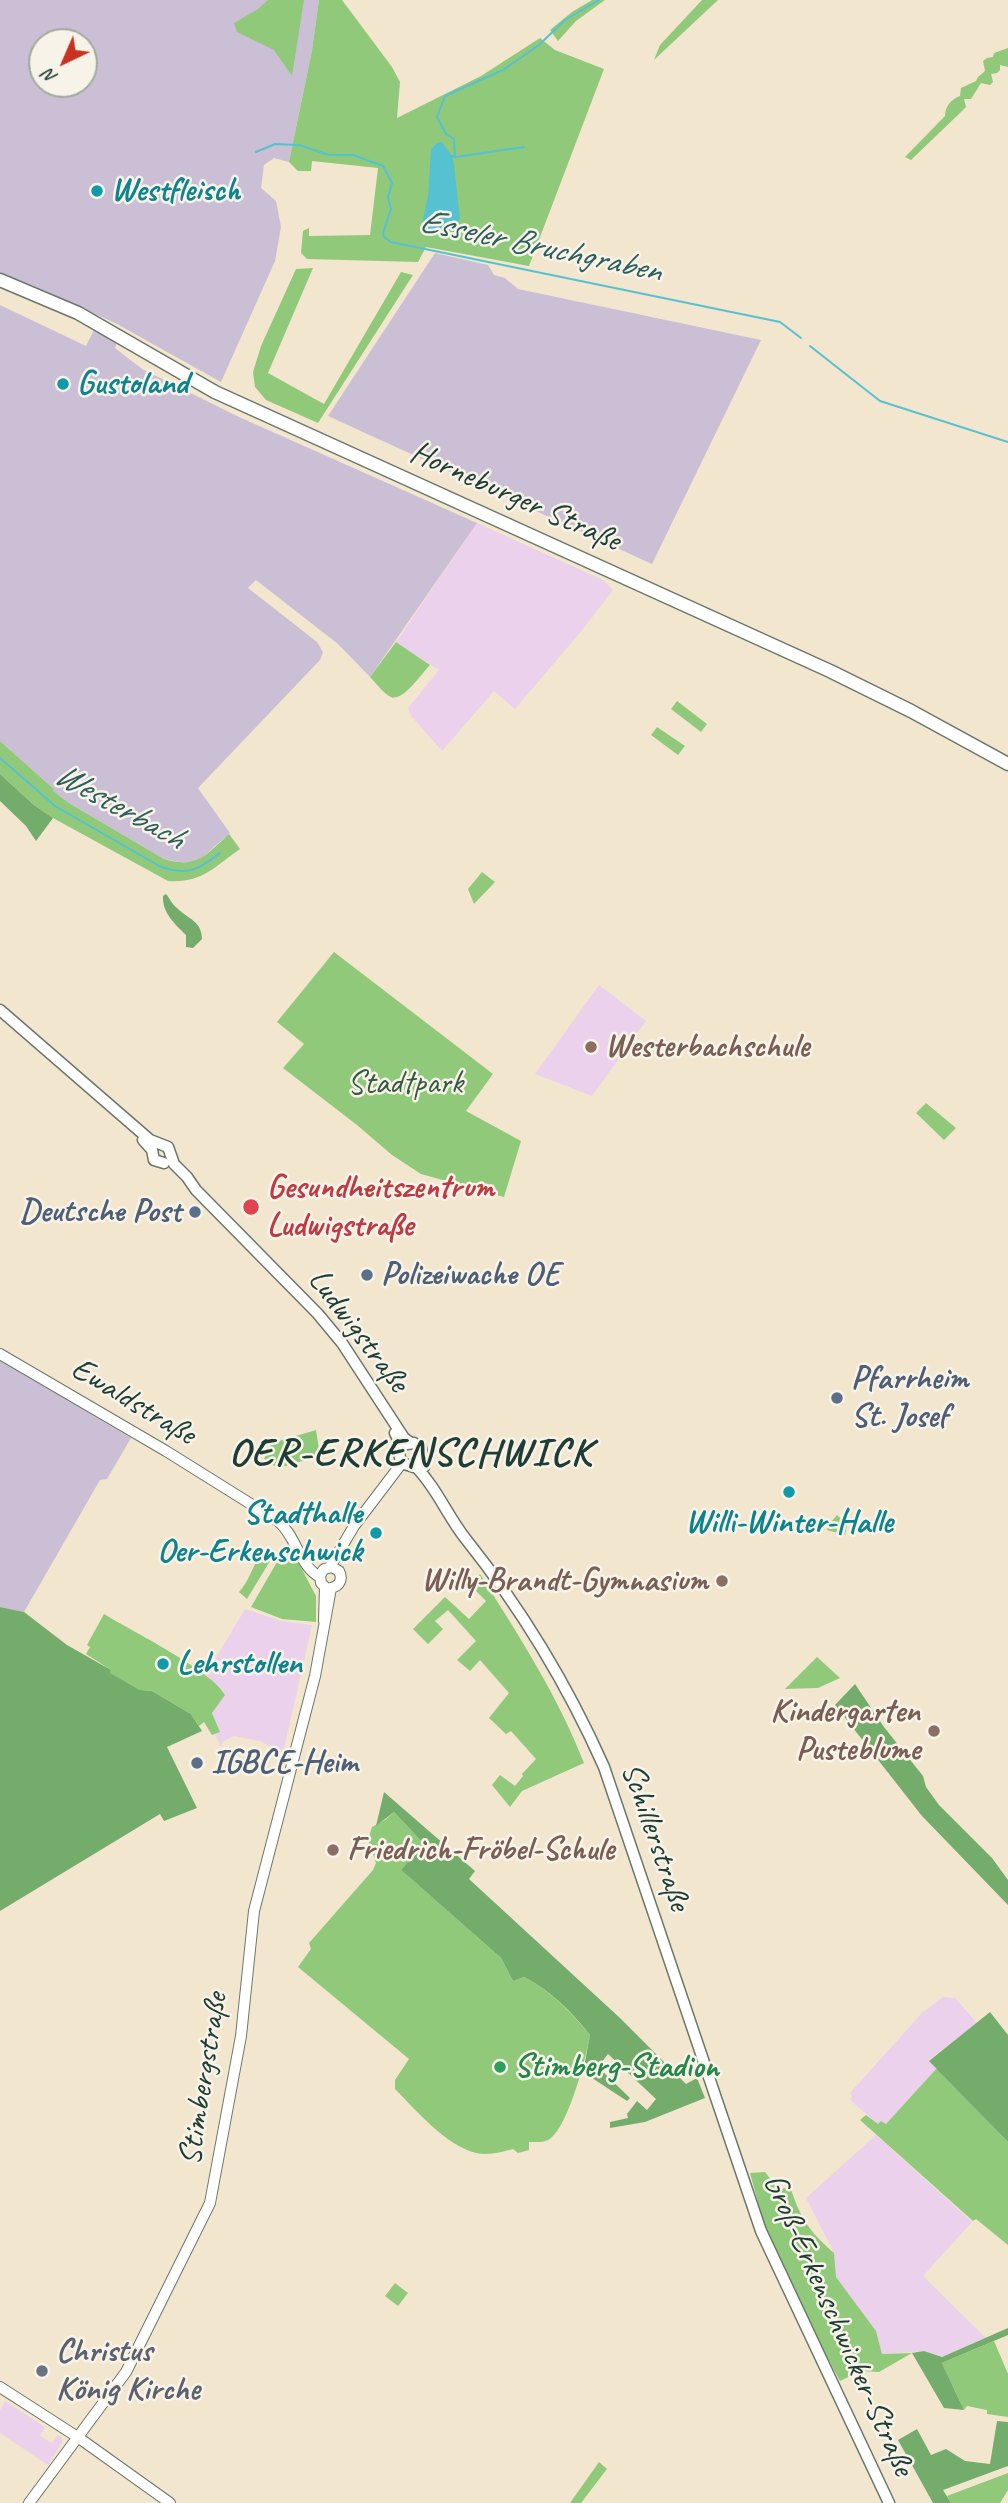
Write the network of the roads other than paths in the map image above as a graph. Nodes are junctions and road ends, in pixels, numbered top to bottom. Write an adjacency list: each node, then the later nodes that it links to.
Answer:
1 (0, 279): 2 (main road, Horneburger Straße)
2 (1008, 764)
3 (0, 1010): 4 (main road)
4 (155, 1147): 5 (main road); 5 (main road)
5 (167, 1160): 7 (main road, Ludwigstraße)
6 (0, 1354): 9 (street, Ewaldstraße)
7 (406, 1446): 8 (main road); 8 (main road, Ludwigstraße)
8 (411, 1464): 9 (street, Stimbergstraße); 11 (main road, Schillerstraße)
9 (327, 1571): 10 (street, Stimbergstraße); 10 (street, Stimbergstraße)
10 (328, 1588): 13 (street, Stimbergstraße)
11 (739, 2167): 16 (main road, Groß-Erkenschwicker-Straße)
12 (0, 2387): 13 (street)
13 (79, 2438): 14 (street, Stimbergstraße); 15 (street)
14 (29, 2503)
15 (170, 2503)
16 (889, 2503)

